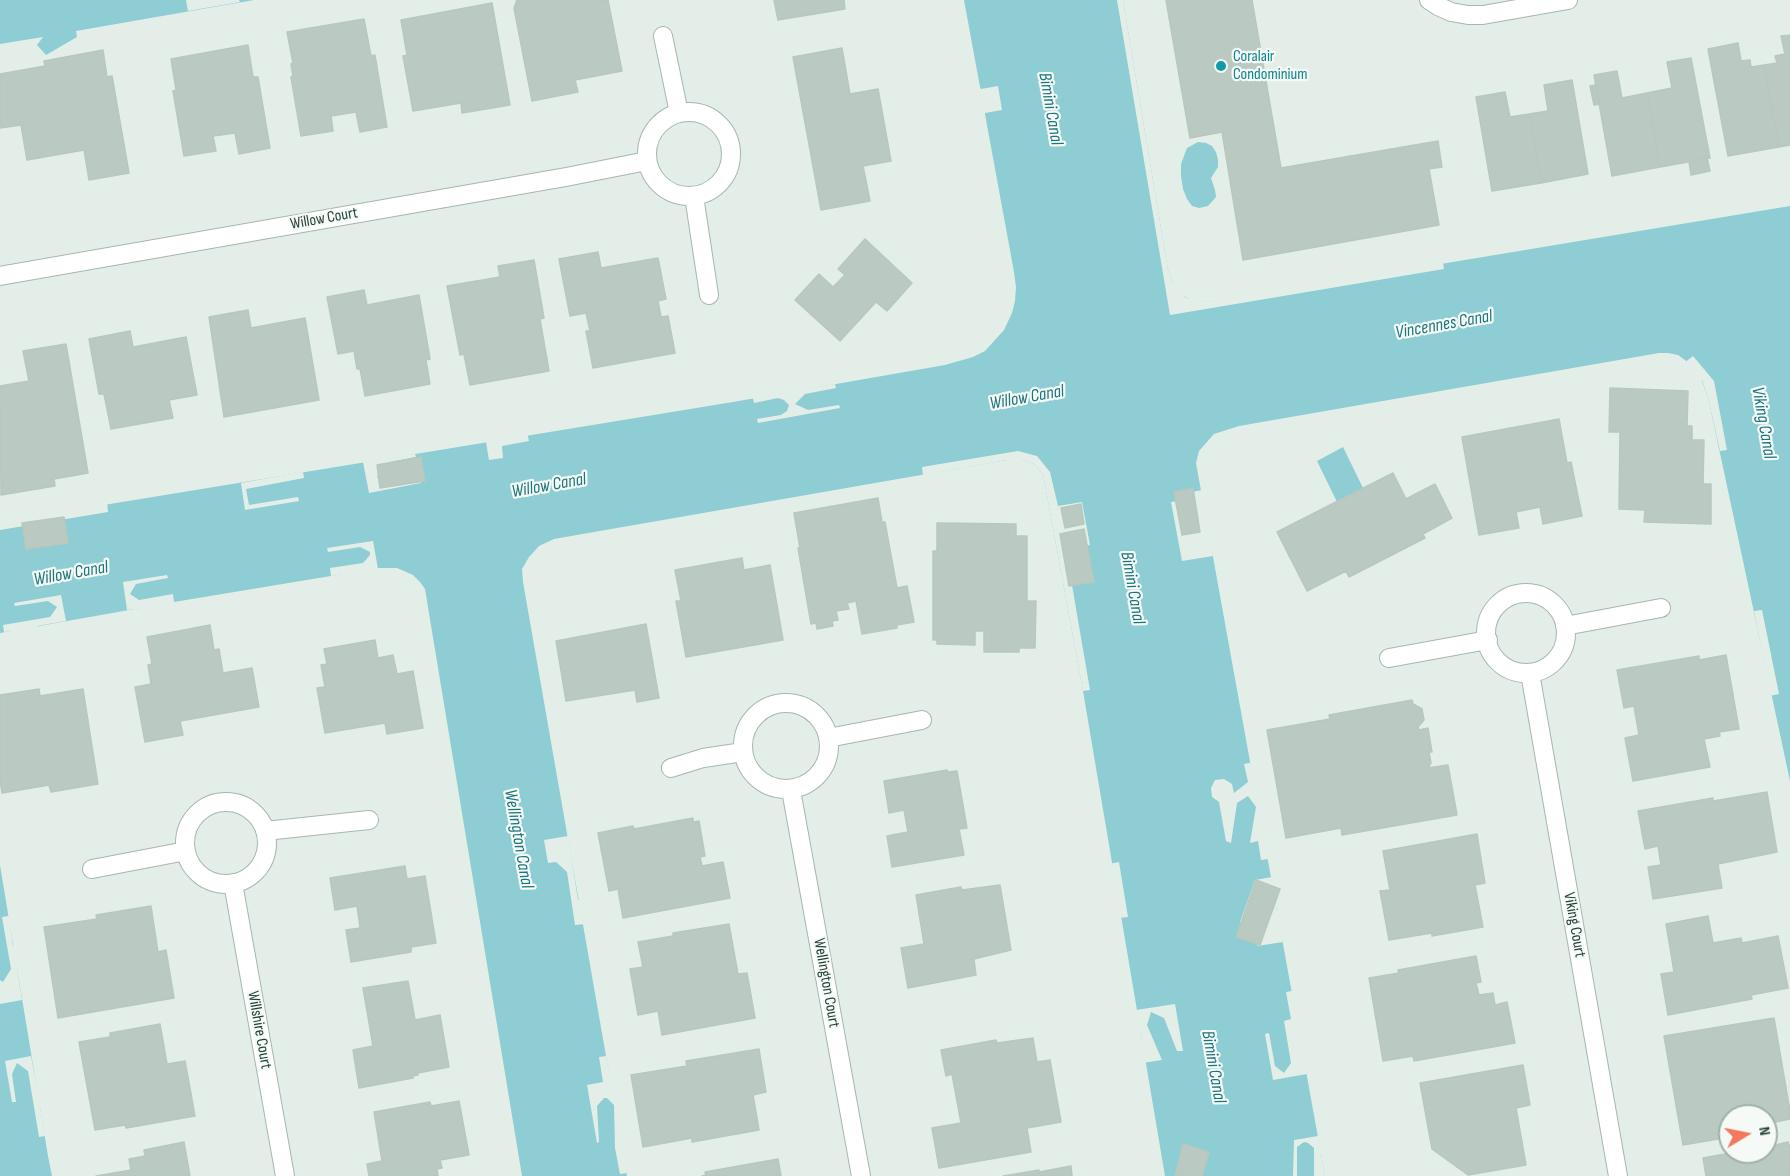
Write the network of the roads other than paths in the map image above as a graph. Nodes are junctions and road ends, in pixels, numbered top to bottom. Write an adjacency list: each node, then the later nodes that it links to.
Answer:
1 (1429, 0): 2 (street)
2 (1568, 0)
3 (663, 36): 4 (street)
4 (680, 113): 5 (street); 6 (street)
5 (647, 161): 6 (street); 7 (street, Willow Court)
6 (694, 196): 8 (street)
7 (0, 276)
8 (710, 295)
9 (1660, 608): 10 (street)
10 (1565, 626): 11 (street); 13 (street)
11 (1488, 640): 12 (street); 13 (street)
12 (1389, 658)
13 (1530, 673): 26 (street, Viking Court)
14 (922, 720): 15 (street)
15 (828, 738): 16 (street); 18 (street)
16 (742, 752): 17 (street); 18 (street)
17 (670, 768)
18 (791, 790): 25 (street, Wellington Court)
19 (369, 820): 20 (street)
20 (265, 831): 21 (street); 23 (street)
21 (186, 851): 22 (street); 23 (street)
22 (92, 869)
23 (233, 883): 24 (street, Willshire Court)
24 (285, 1176)
25 (861, 1176)
26 (1618, 1176)

